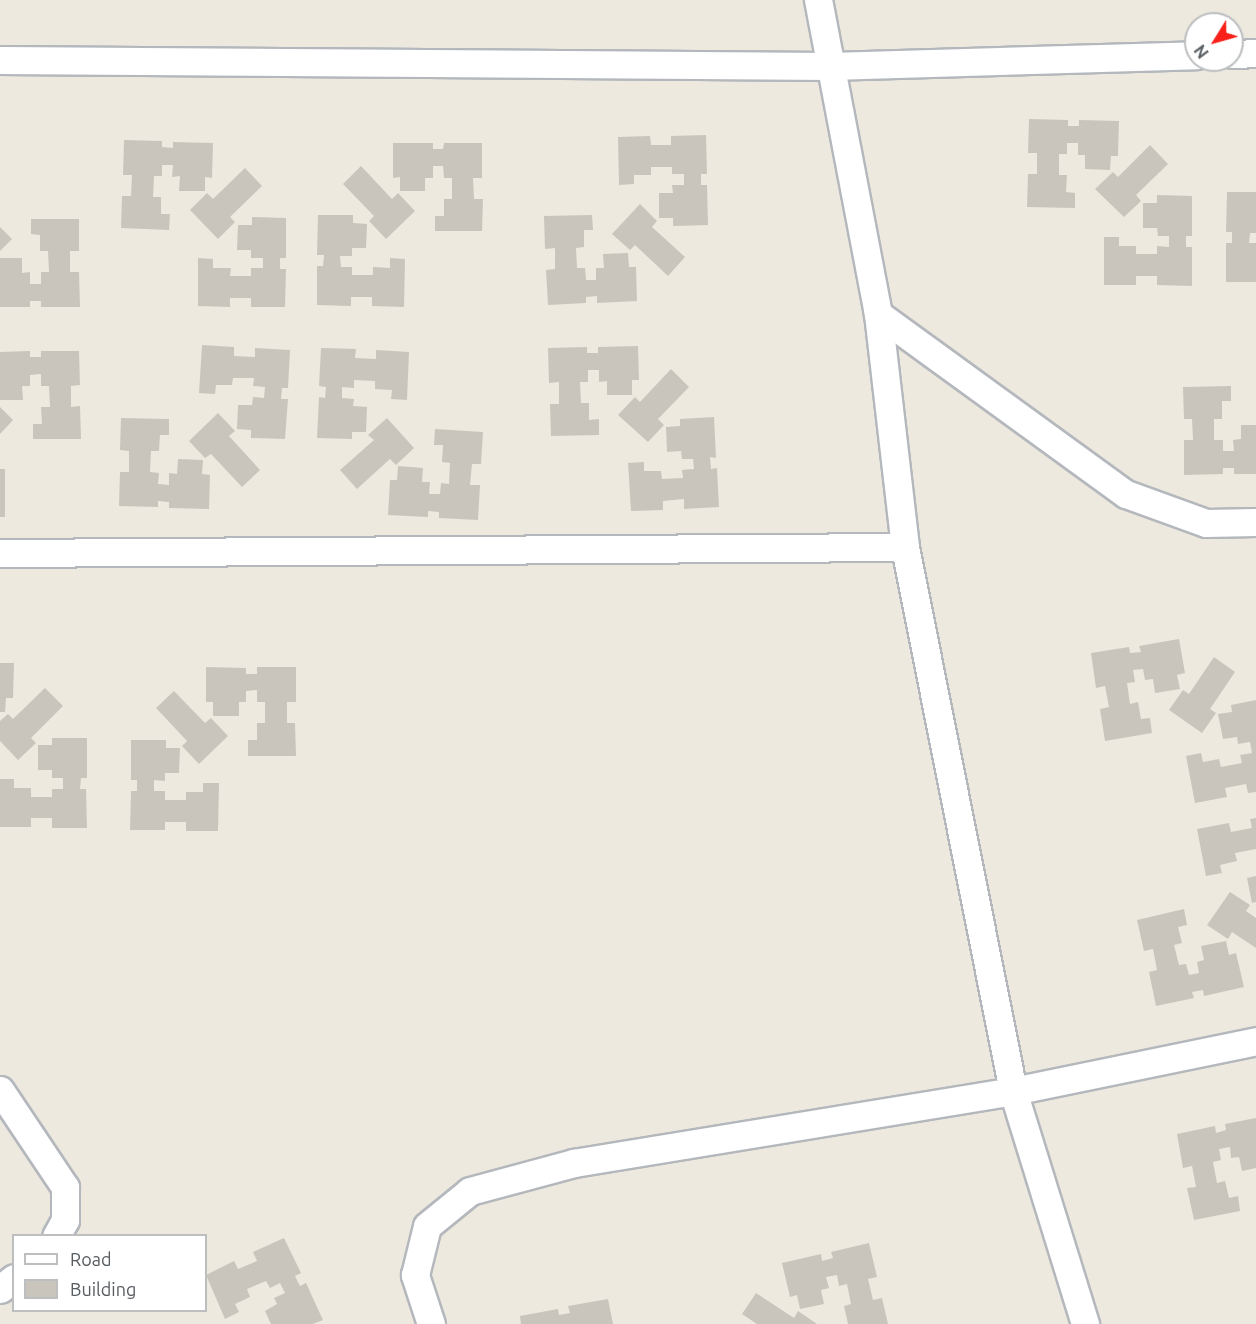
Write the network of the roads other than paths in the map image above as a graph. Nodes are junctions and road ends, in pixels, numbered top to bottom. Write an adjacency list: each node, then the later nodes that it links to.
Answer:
1 (818, 0): 4 (street)
2 (1184, 55): 4 (street)
3 (0, 60): 4 (street)
4 (830, 66): 5 (street)
5 (878, 314): 6 (street); 7 (street)
6 (1256, 522)
7 (905, 547): 8 (street); 11 (street)
8 (0, 553)
9 (1256, 1041): 11 (street)
10 (0, 1090): 12 (street)
11 (1013, 1091): 15 (street); 16 (street)
12 (57, 1234)
13 (12, 1280): 14 (street)
14 (0, 1289)
15 (431, 1324)
16 (1085, 1324)

